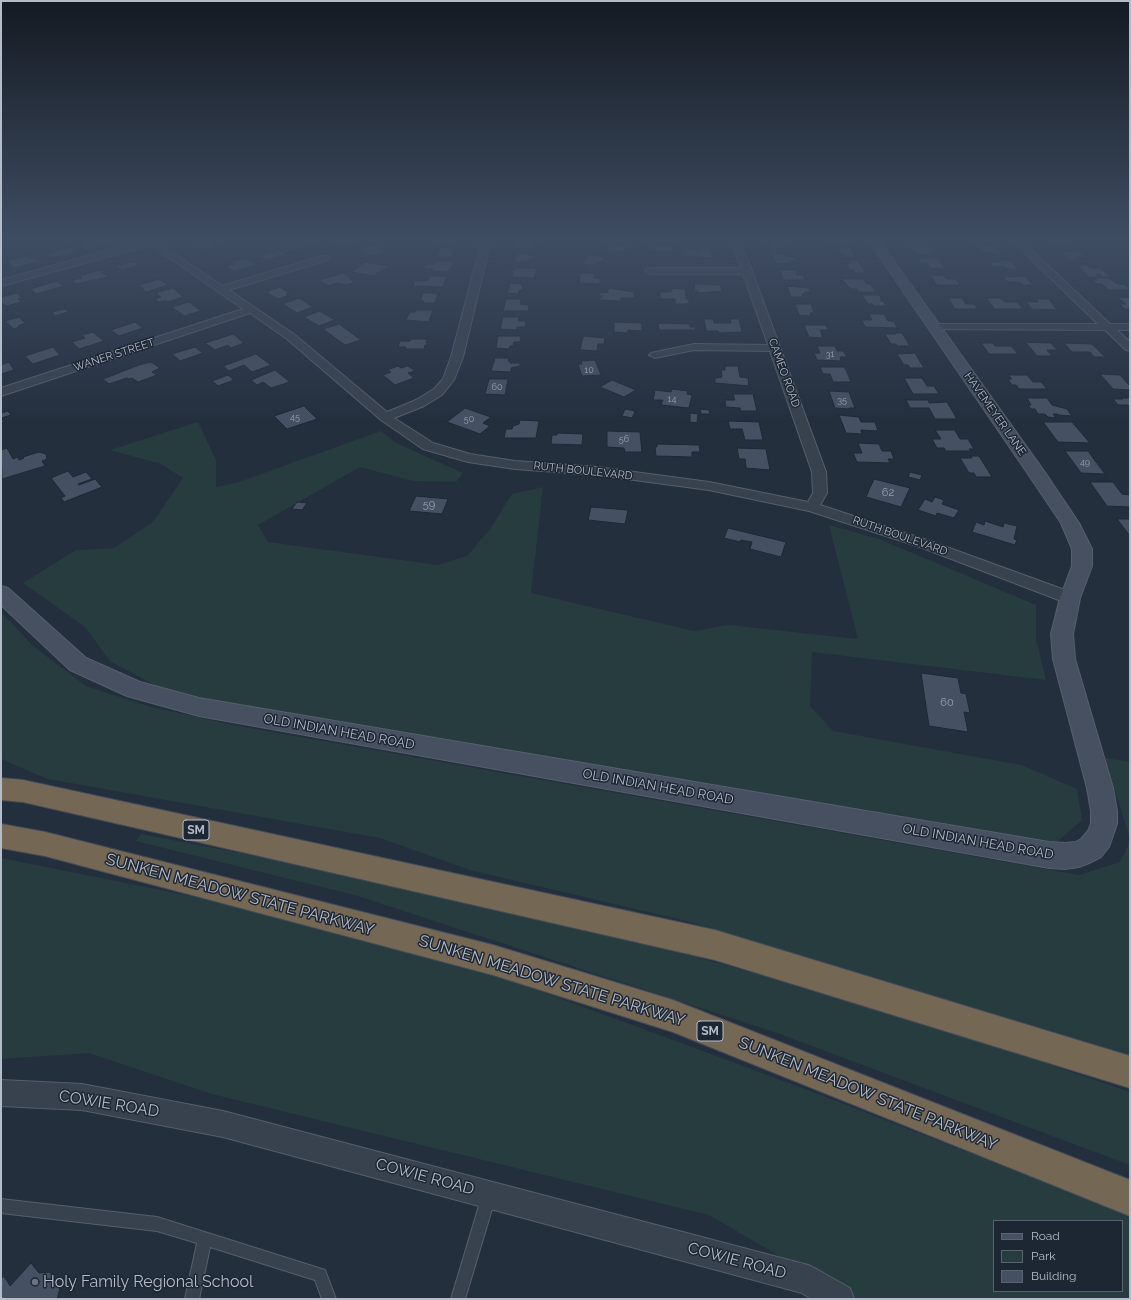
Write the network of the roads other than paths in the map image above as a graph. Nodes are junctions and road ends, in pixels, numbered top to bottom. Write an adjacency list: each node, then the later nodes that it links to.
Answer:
1 (237, 301): 6 (street, RUTH BOULEVARD)
2 (472, 301): 14 (street)
3 (758, 301): 10 (street, CAMEO ROAD)
4 (916, 301): 7 (street, HAVEMEYER LANE)
5 (1079, 301): 8 (street)
6 (250, 310): 13 (street, WANER STREET); 14 (street, RUTH BOULEVARD)
7 (934, 327): 8 (street); 17 (street, HAVEMEYER LANE)
8 (1107, 327): 9 (street); 11 (street)
9 (1130, 327)
10 (775, 348): 12 (street); 15 (street, CAMEO ROAD)
11 (1130, 348)
12 (656, 356)
13 (1, 392)
14 (385, 417): 15 (street, RUTH BOULEVARD)
15 (812, 507): 17 (street, RUTH BOULEVARD)
16 (1, 593): 17 (street, OLD INDIAN HEAD ROAD)
17 (1070, 598)
18 (1, 778): 19 (highway)
19 (12, 790): 21 (highway, SM)
20 (1, 836): 24 (highway, SUNKEN MEADOW STATE PARKWAY / SM)
21 (1130, 1072)
22 (1, 1093): 23 (street, COWIE ROAD)
23 (490, 1194): 29 (lane); 30 (street, COWIE ROAD)
24 (1130, 1198)
25 (1, 1206): 26 (lane)
26 (205, 1239): 27 (lane); 28 (lane)
27 (192, 1299)
28 (329, 1299)
29 (458, 1299)
30 (839, 1299)

